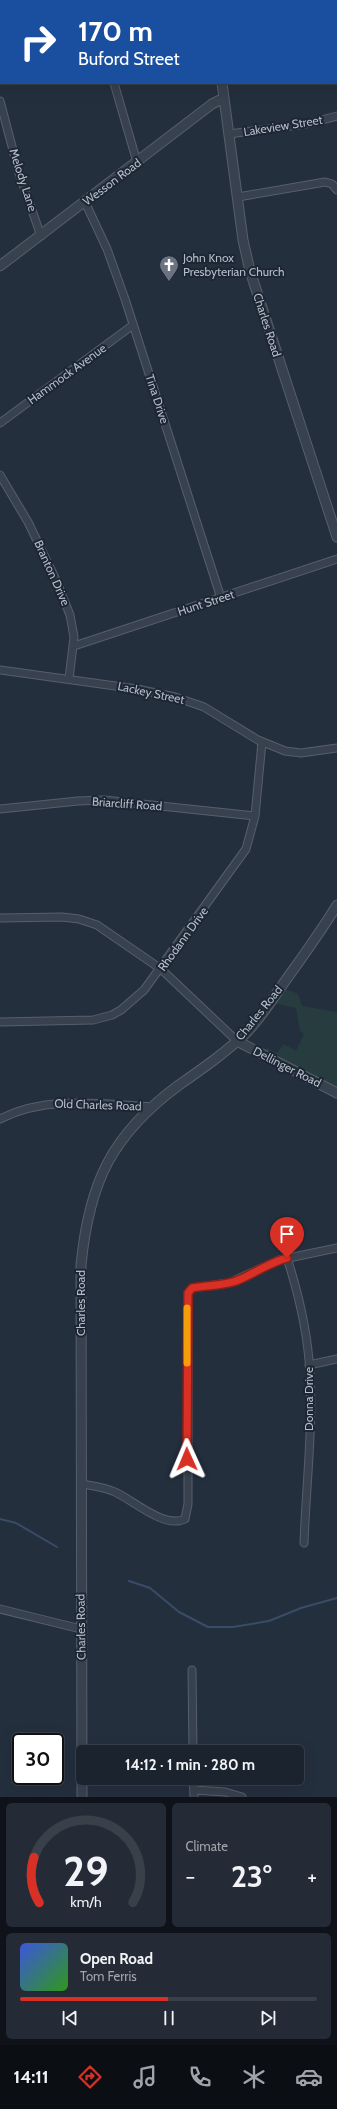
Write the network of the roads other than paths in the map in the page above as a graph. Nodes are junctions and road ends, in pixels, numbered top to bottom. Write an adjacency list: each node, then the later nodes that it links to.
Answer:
1 (114, 84): 7 (street)
2 (222, 84): 3 (street, Charles Road)
3 (224, 98): 6 (street, Charles Road); 7 (street, Wesson Road)
4 (0, 101): 11 (street, Melody Lane)
5 (337, 116): 6 (street, Lakeview Street)
6 (229, 134): 9 (street, Charles Road)
7 (137, 162): 10 (street, Wesson Road)
8 (337, 190): 9 (street)
9 (238, 196): 16 (street, Charles Road)
10 (85, 202): 11 (street, Wesson Road); 13 (street, Tina Drive)
11 (41, 236): 12 (street, Wesson Road)
12 (0, 266)
13 (133, 325): 14 (street, Hammock Avenue); 18 (street, Tina Drive)
14 (0, 423)
15 (0, 475): 19 (street, Branton Drive)
16 (336, 532)
17 (337, 559): 18 (street, Hunt Street)
18 (221, 598): 19 (street, Hunt Street)
19 (74, 646): 21 (street, Branton Drive)
20 (0, 670): 21 (street, Lackey Street)
21 (69, 679): 22 (street, Lackey Street)
22 (262, 742): 23 (street, Lackey Street); 25 (street, Rhodann Drive)
23 (337, 748)
24 (0, 809): 25 (street, Briarcliff Road)
25 (255, 816): 28 (street, Rhodann Drive)
26 (337, 905): 30 (street, Charles Road)
27 (0, 918): 28 (street)
28 (161, 969): 29 (street, Rhodann Drive); 30 (street)
29 (0, 1022)
30 (237, 1041): 31 (street, Dellinger Road); 32 (street, Charles Road)
31 (337, 1093)
32 (151, 1107): 33 (street, Old Charles Road); 38 (street, Charles Road)
33 (0, 1118)
34 (337, 1248): 35 (street)
35 (287, 1258): 37 (street, Donna Drive); 38 (street)
36 (337, 1359): 37 (street)
37 (309, 1364): 39 (street, Donna Drive)
38 (82, 1484): 41 (street, Charles Road)
39 (304, 1543)
40 (0, 1609): 41 (street)
41 (81, 1629): 45 (street, Charles Road)
42 (192, 1670): 43 (street)
43 (193, 1745)
44 (194, 1794): 46 (street)
45 (82, 1797)
46 (242, 1797)

